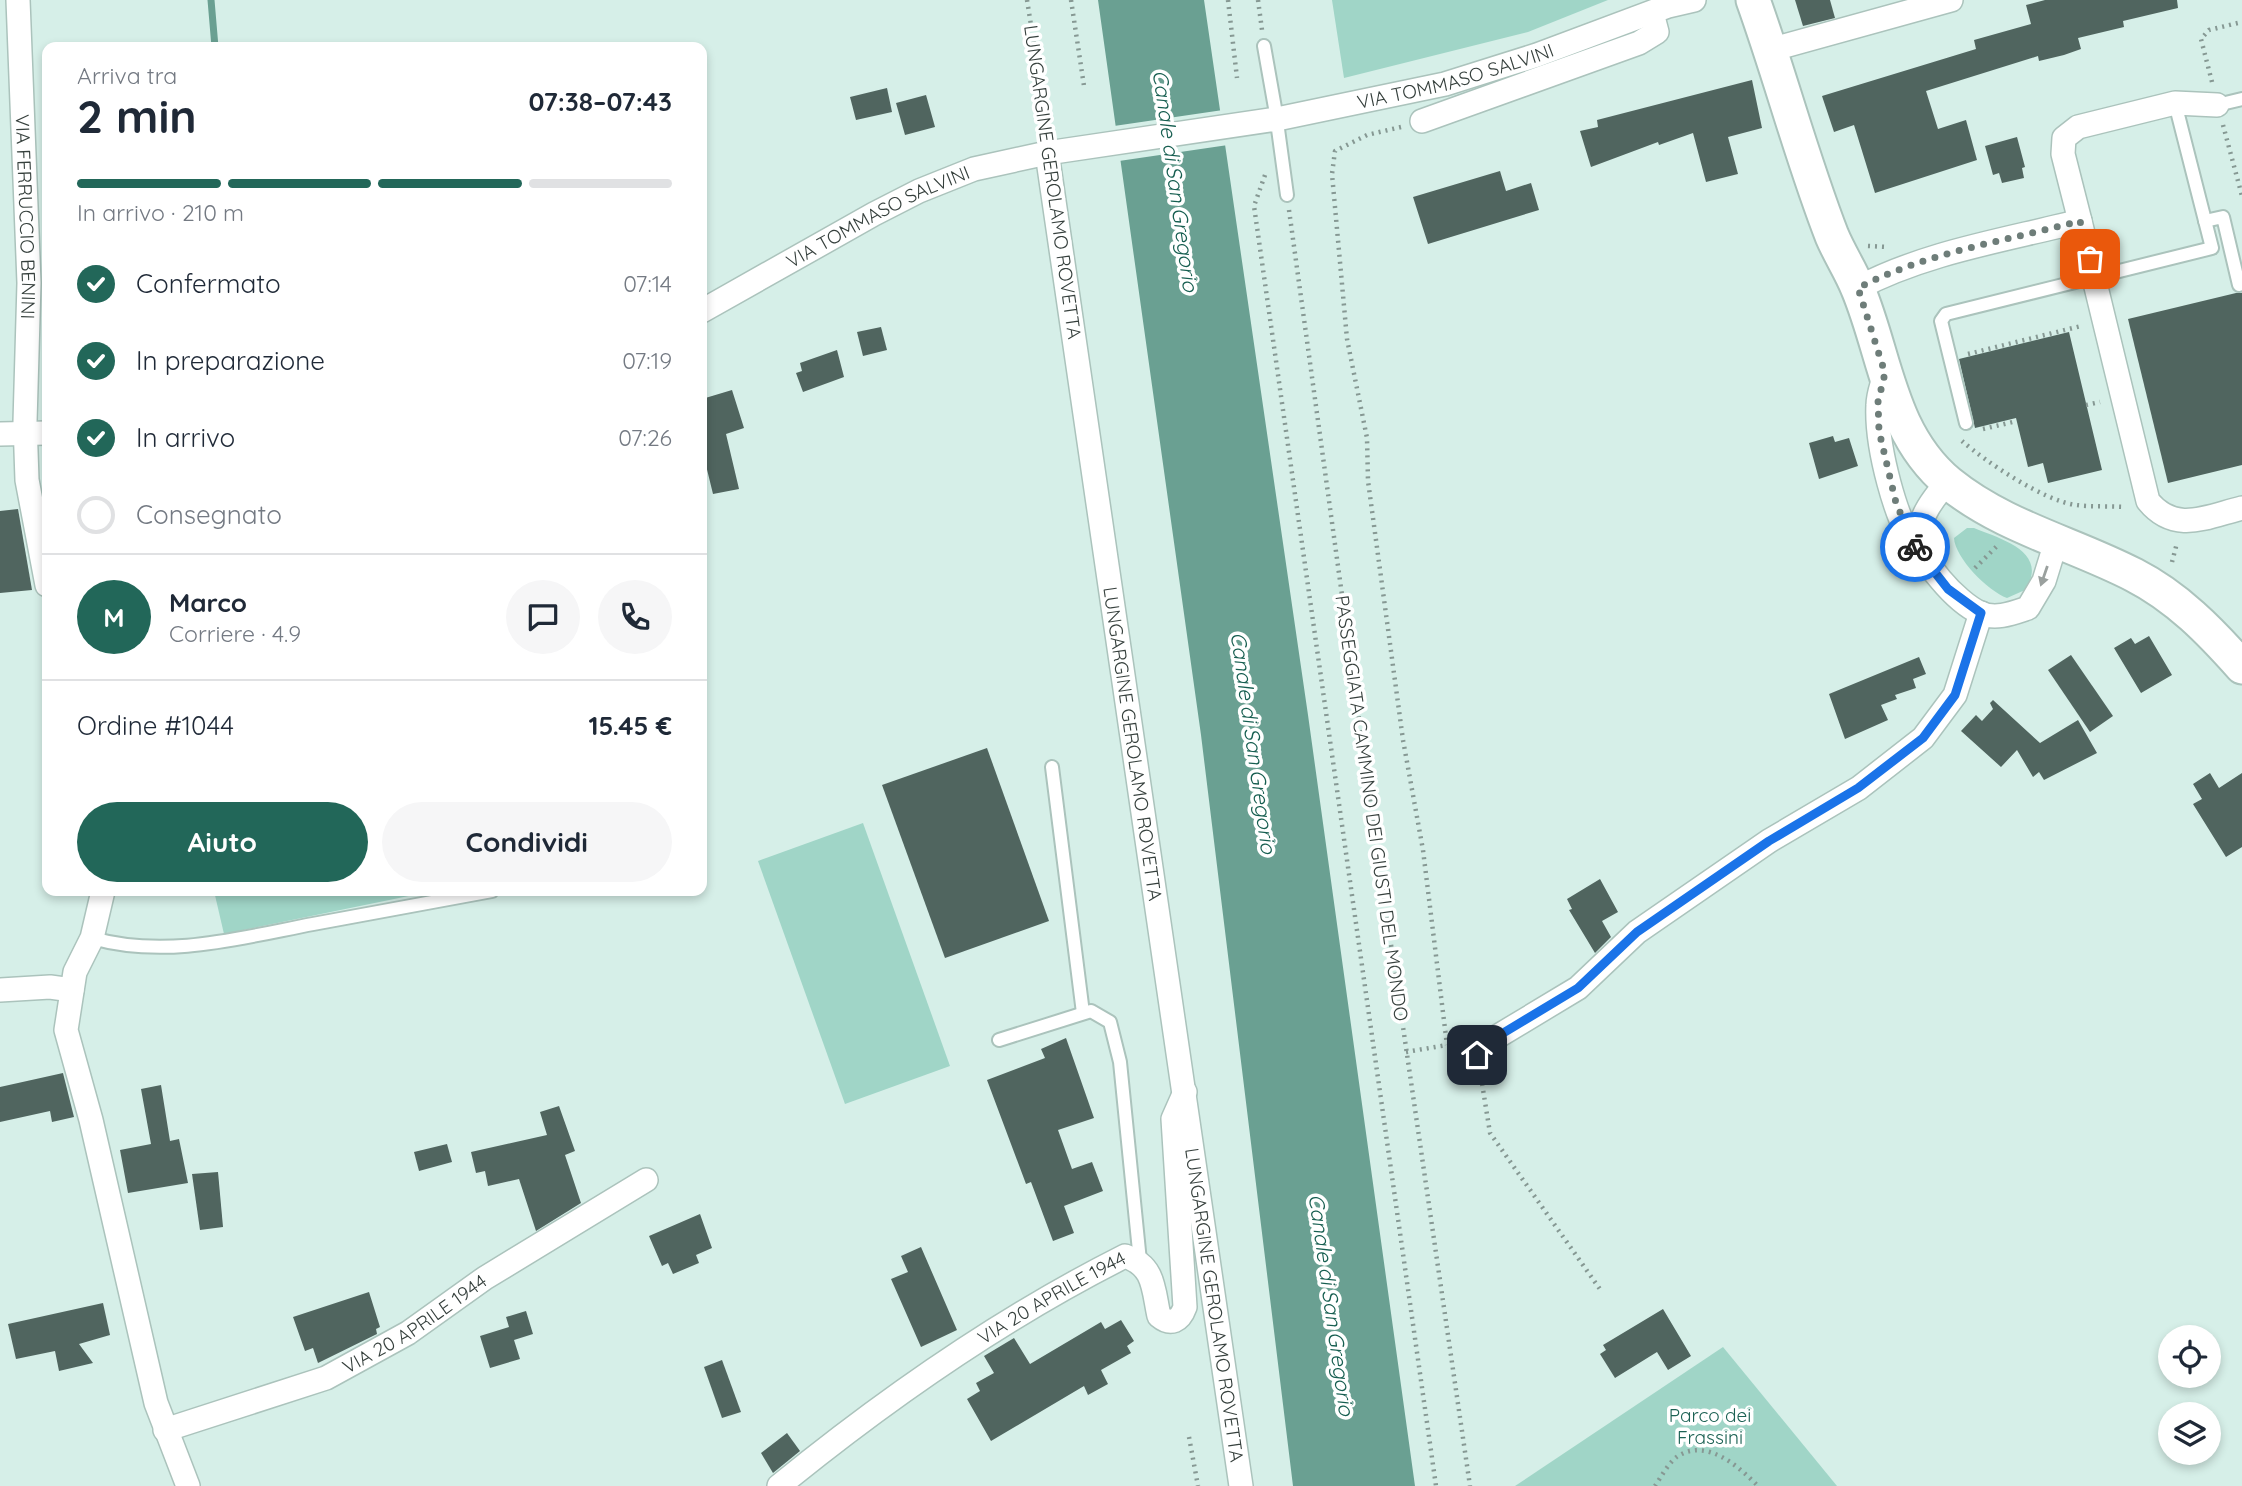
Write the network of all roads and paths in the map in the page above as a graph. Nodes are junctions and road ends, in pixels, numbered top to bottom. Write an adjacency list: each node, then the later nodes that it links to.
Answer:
1 (18, 0): 37 (street, VIA FERRUCCIO BENINI)
2 (1027, 0): 20 (path, LUNGARGINE GEROLAMO ROVETTA)
3 (1071, 0): 13 (path)
4 (1228, 0): 12 (path)
5 (1258, 0): 10 (path)
6 (1694, 0): 9 (street, VIA TOMMASO SALVINI)
7 (1753, 0): 11 (street)
8 (1951, 0): 11 (street)
9 (1652, 13): 18 (street, VIA TOMMASO SALVINI); 20 (street, VIA TOMMASO SALVINI)
10 (1264, 46): 17 (lane)
11 (1770, 50): 29 (street)
12 (1237, 78)
13 (1084, 86)
14 (2242, 99): 16 (lane)
15 (2175, 103): 16 (street); 23 (street); 24 (lane)
16 (2217, 105)
17 (1275, 107)
18 (1422, 121): 59 (path)
19 (1278, 129): 21 (lane)
20 (1057, 152): 30 (street, VIA TOMMASO SALVINI); 62 (street, LUNGARGINE GEROLAMO ROVETTA)
21 (1287, 195): 60 (path, PASSEGGIATA CAMMINO DEI GIUSTI DEL MONDO)
22 (1254, 206): 72 (path)
23 (2080, 221): 27 (street); 29 (street)
24 (2205, 221): 27 (lane); 28 (lane)
25 (1863, 244): 26 (path)
26 (1889, 247)
27 (2094, 277): 32 (lane); 41 (street)
28 (2239, 285)
29 (1858, 288): 33 (street)
30 (707, 309)
31 (2085, 325): 32 (path)
32 (1945, 337): 35 (lane)
33 (1885, 373): 39 (street); 47 (street)
34 (2017, 421): 36 (path)
35 (1967, 428): 40 (path)
36 (1980, 430)
37 (36, 433): 38 (street); 45 (street)
38 (0, 434)
39 (1947, 482): 43 (street); 47 (street)
40 (2125, 507)
41 (2242, 508)
42 (2177, 541): 46 (path)
43 (2056, 542): 49 (street, one-way to 49); 50 (street)
44 (2001, 543): 48 (path)
45 (42, 559)
46 (2172, 562)
47 (1930, 565): 49 (street)
48 (1975, 568)
49 (1981, 613): 61 (street)
50 (2242, 667)
51 (1052, 767): 57 (lane)
52 (102, 896): 54 (street)
53 (465, 896): 54 (lane)
54 (92, 938): 56 (street)
55 (0, 990): 56 (street)
56 (72, 990): 66 (street)
57 (1083, 1013): 58 (lane); 64 (lane)
58 (999, 1040)
59 (1447, 1045): 60 (path); 61 (path)
60 (1406, 1052): 73 (path, PASSEGGIATA CAMMINO DEI GIUSTI DEL MONDO)
61 (1477, 1055): 65 (path)
62 (1186, 1091): 64 (street, VIA 20 APRILE 1944); 71 (street, LUNGARGINE GEROLAMO ROVETTA)
63 (646, 1180): 66 (street, VIA 20 APRILE 1944)
64 (1140, 1261): 69 (street, VIA 20 APRILE 1944)
65 (1602, 1292)
66 (165, 1430): 68 (street)
67 (1189, 1437): 70 (path)
68 (188, 1486)
69 (779, 1486)
70 (1198, 1486)
71 (1241, 1486)
72 (1436, 1486)
73 (1470, 1486)
74 (1655, 1486): 75 (path)
75 (1758, 1486)

